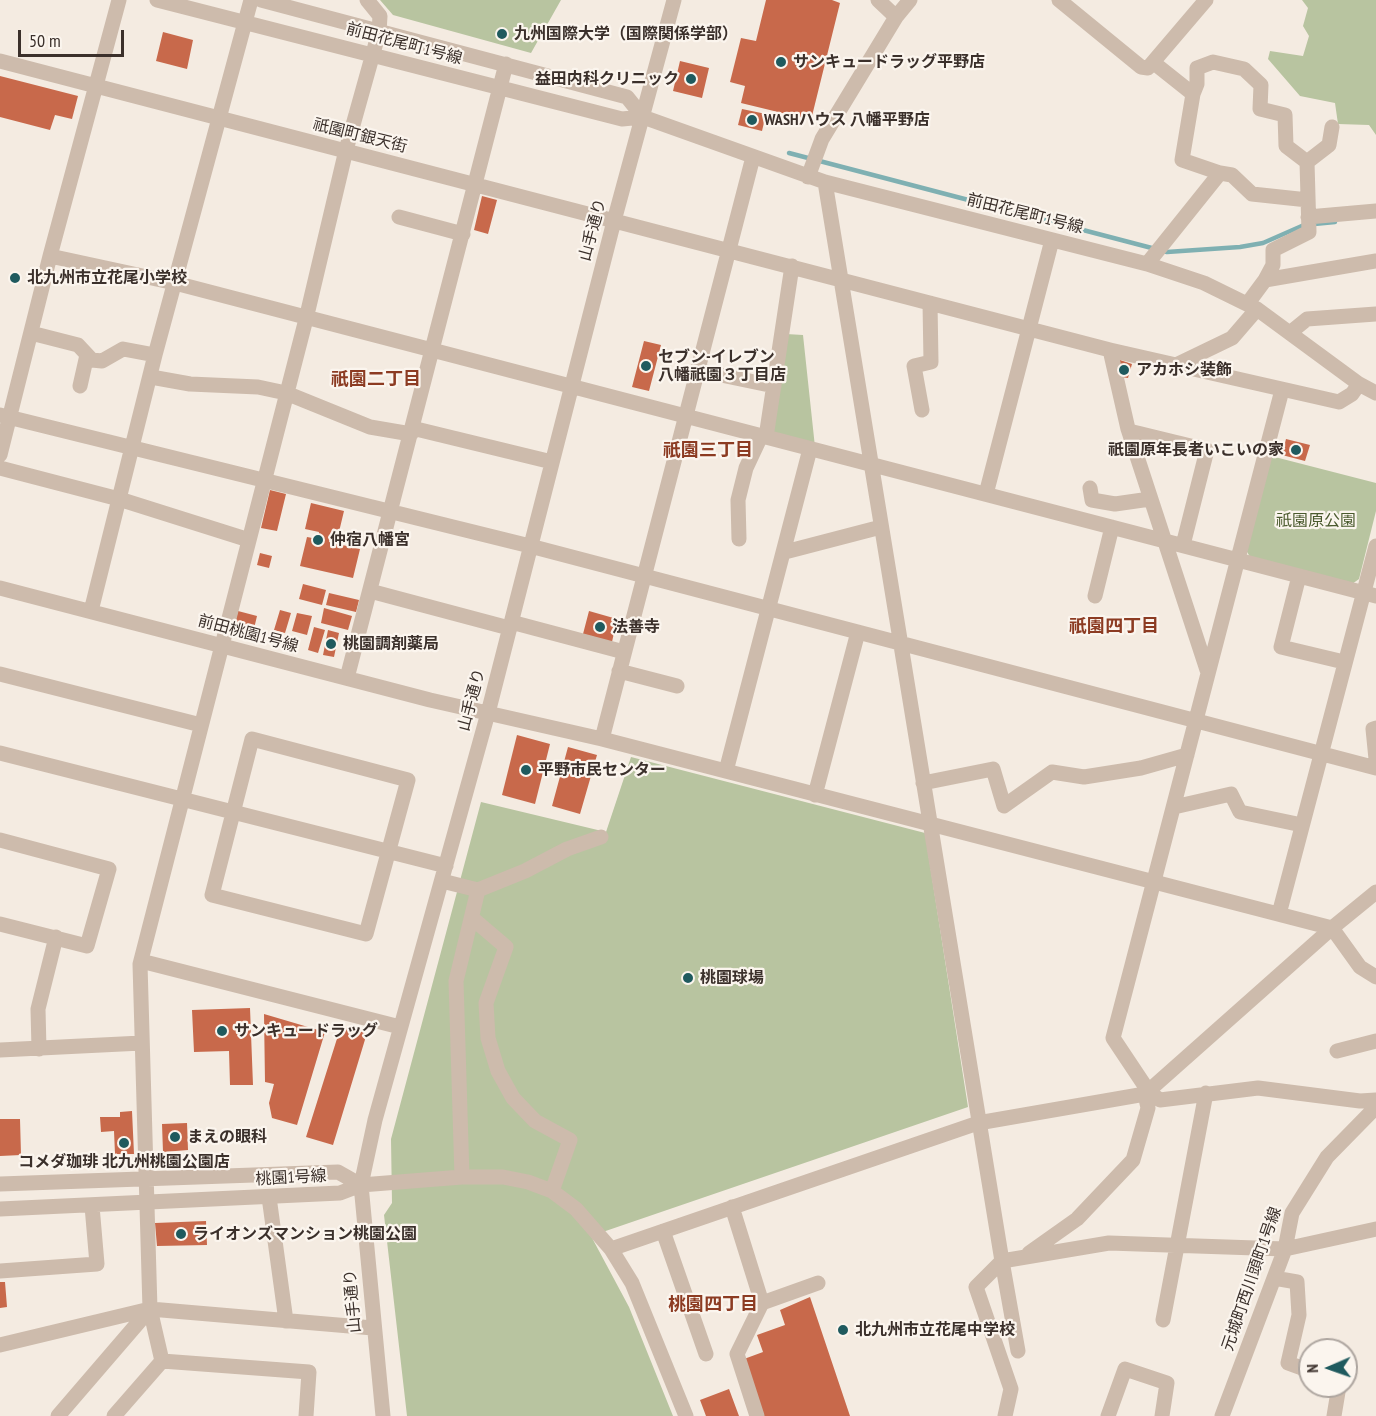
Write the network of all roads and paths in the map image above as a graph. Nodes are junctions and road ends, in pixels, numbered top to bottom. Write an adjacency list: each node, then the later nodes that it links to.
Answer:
1 (119, 0): 18 (street)
2 (157, 0): 12 (street, 前田花尾町1号線)
3 (251, 0): 12 (street)
4 (261, 0): 13 (street, 前田花尾町1号線)
5 (367, 0): 13 (street)
6 (674, 0): 21 (street, 山手通り)
7 (878, 0): 11 (street)
8 (910, 0): 11 (street)
9 (1059, 0): 16 (street)
10 (1206, 0): 16 (street)
11 (896, 17): 27 (street)
12 (245, 21): 14 (street, 前田花尾町1号線); 22 (street)
13 (379, 32): 14 (street); 17 (street, 前田花尾町1号線)
14 (373, 55): 19 (street, 前田花尾町1号線); 24 (street)
15 (0, 61): 18 (street, 祇園町銀天街)
16 (1154, 63): 20 (street)
17 (506, 64): 19 (street); 21 (street, 前田花尾町1号線)
18 (96, 88): 22 (street, 祇園町銀天街); 40 (street)
19 (501, 88): 21 (street, 前田花尾町1号線); 30 (street)
20 (1193, 94): 26 (street); 28 (street)
21 (643, 117): 25 (street, 前田花尾町1号線); 34 (street, 山手通り)
22 (219, 118): 24 (street, 祇園町銀天街); 45 (street)
23 (1332, 127): 26 (street)
24 (346, 150): 30 (street, 祇園町銀天街); 49 (street)
25 (753, 157): 27 (street, 前田花尾町1号線); 38 (street)
26 (1307, 162): 31 (street)
27 (812, 165): 29 (street, 前田花尾町1号線)
28 (1221, 173): 31 (street); 39 (street)
29 (825, 182): 37 (street, 前田花尾町1号線); 43 (street)
30 (475, 184): 34 (street, 祇園町銀天街); 36 (street)
31 (1308, 200): 35 (street)
32 (1376, 211): 35 (street)
33 (399, 218): 36 (street)
34 (614, 221): 38 (street, 祇園町銀天街); 63 (street, 山手通り)
35 (1309, 223): 44 (street)
36 (463, 234): 54 (street)
37 (1052, 240): 39 (street, 前田花尾町1号線); 50 (street)
38 (729, 249): 42 (street, 祇園町銀天街); 58 (street)
39 (1155, 254): 47 (street, 前田花尾町1号線)
40 (50, 256): 45 (street); 52 (street)
41 (1376, 261): 44 (street)
42 (792, 266): 43 (street, 祇園町銀天街); 62 (street)
43 (841, 280): 46 (street, 祇園町銀天街); 77 (street)
44 (1265, 280): 47 (street)
45 (175, 283): 49 (street); 56 (street)
46 (930, 303): 50 (street, 祇園町銀天街); 67 (street)
47 (1252, 306): 51 (street, 前田花尾町1号線); 57 (street)
48 (1376, 314): 51 (street)
49 (306, 319): 54 (street); 65 (street)
50 (1028, 330): 53 (street, 祇園町銀天街); 81 (street)
51 (1291, 332): 60 (street, 前田花尾町1号線)
52 (31, 333): 55 (street); 68 (street)
53 (1110, 350): 57 (street, 祇園町銀天街); 71 (street)
54 (432, 351): 63 (street); 70 (street)
55 (87, 355): 56 (street); 61 (street)
56 (155, 355): 59 (street)
57 (1176, 365): 64 (street, 祇園町銀天街)
58 (697, 370): 62 (street); 69 (street)
59 (151, 377): 65 (street); 73 (street)
60 (1359, 384): 64 (street, 祇園町銀天街); 66 (street, 前田花尾町1号線)
61 (80, 386)
62 (774, 386): 72 (street)
63 (571, 388): 69 (street); 76 (street, 山手通り)
64 (1282, 390): 94 (street)
65 (286, 393): 70 (street); 79 (street)
66 (1376, 393)
67 (922, 410)
68 (5, 416): 73 (street); 75 (street)
69 (685, 417): 72 (street); 96 (street)
70 (411, 431): 76 (street); 84 (street)
71 (1129, 431): 83 (street); 90 (street)
72 (764, 437): 74 (street); 87 (street)
73 (134, 447): 79 (street); 82 (street)
74 (810, 449): 77 (street); 93 (street)
75 (0, 455)
76 (552, 462): 91 (street, 山手通り)
77 (871, 466): 81 (street); 85 (street)
78 (0, 468): 82 (street)
79 (265, 481): 84 (street); 88 (street)
80 (1090, 488): 83 (street)
81 (986, 494): 86 (street)
82 (119, 499): 88 (street); 102 (street)
83 (1150, 499): 89 (street)
84 (391, 512): 91 (street); 98 (street)
85 (881, 527): 93 (street); 105 (street)
86 (1112, 527): 89 (street); 100 (street)
87 (739, 539)
88 (249, 540): 106 (street)
89 (1163, 540): 90 (street); 109 (street)
90 (1184, 545): 94 (street)
91 (530, 546): 96 (street); 103 (street, 山手通り)
92 (1376, 546): 99 (street)
93 (785, 552): 101 (street)
94 (1238, 560): 95 (street); 109 (street)
95 (1299, 576): 99 (street); 108 (street)
96 (643, 577): 101 (street); 107 (street)
97 (0, 588): 102 (street, 前田桃園1号線)
98 (370, 591): 103 (street); 112 (street)
99 (1370, 594): 108 (street)
100 (1095, 596)
101 (769, 609): 104 (street); 124 (street)
102 (91, 611): 106 (street, 前田桃園1号線)
103 (510, 625): 107 (street); 114 (street, 山手通り)
104 (858, 633): 105 (street); 126 (street)
105 (902, 644): 115 (street); 125 (street)
106 (223, 646): 112 (street, 前田桃園1号線); 116 (street)
107 (624, 651): 110 (street)
108 (1344, 662): 120 (street)
109 (1208, 670): 115 (street)
110 (619, 671): 113 (street); 118 (street)
111 (0, 674): 116 (street)
112 (347, 678): 114 (street, 前田桃園1号線)
113 (677, 686)
114 (488, 713): 118 (street, 前田桃園1号線); 135 (street, 山手通り)
115 (1197, 719): 120 (street); 121 (street)
116 (201, 725): 127 (street)
117 (1376, 728): 122 (street)
118 (602, 739): 124 (street, 前田桃園1号線)
119 (0, 753): 127 (street)
120 (1322, 753): 123 (street); 131 (street)
121 (1186, 755): 125 (street); 128 (street)
122 (1376, 759)
123 (1376, 768)
124 (726, 771): 126 (street, 前田桃園1号線)
125 (922, 783): 130 (street)
126 (815, 795): 130 (street, 前田桃園1号線)
127 (183, 800): 129 (street); 144 (street)
128 (1174, 807): 131 (street); 136 (street)
129 (233, 812): 134 (street); 134 (street); 134 (street)
130 (931, 825): 136 (street, 前田桃園1号線); 156 (street)
131 (1302, 825): 139 (street)
132 (601, 837): 137 (street)
133 (0, 840): 143 (street)
134 (389, 852): 135 (street)
135 (444, 874): 137 (street); 146 (street, 山手通り)
136 (1156, 881): 139 (street, 前田桃園1号線); 152 (street)
137 (478, 890): 140 (street)
138 (1376, 892): 142 (street)
139 (1279, 914): 142 (street, 前田桃園1号線)
140 (472, 918): 157 (street); 161 (street)
141 (0, 924): 143 (street)
142 (1332, 928): 145 (street); 152 (street)
143 (56, 938): 149 (street)
144 (141, 961): 146 (street); 148 (street)
145 (1376, 978)
146 (400, 1028): 160 (street, 山手通り)
147 (1376, 1041): 151 (street)
148 (142, 1043): 149 (street); 158 (street)
149 (39, 1049): 150 (street)
150 (0, 1050)
151 (1337, 1051)
152 (1147, 1093): 153 (street); 156 (street); 172 (street)
153 (1206, 1093): 154 (street); 169 (street)
154 (1376, 1100)
155 (1376, 1107): 171 (street, 元城町西川頭町1号線)
156 (978, 1123): 165 (street); 173 (street)
157 (462, 1177): 160 (street); 161 (street)
158 (147, 1180): 159 (street, 桃園1号線); 160 (street, 桃園1号線); 163 (street)
159 (0, 1184)
160 (361, 1185): 162 (street, 桃園1号線); 181 (street, 山手通り)
161 (552, 1191): 170 (street)
162 (269, 1197): 163 (street, 桃園1号線); 180 (street)
163 (147, 1203): 164 (street, 桃園1号線); 178 (street)
164 (92, 1206): 166 (street, 桃園1号線); 174 (street)
165 (732, 1207): 168 (street); 177 (street)
166 (0, 1209)
167 (1376, 1229): 171 (street)
168 (663, 1231): 170 (street); 184 (street)
169 (1176, 1247): 171 (street); 172 (street); 179 (street)
170 (611, 1249): 192 (street)
171 (1285, 1249): 175 (street, 元城町西川頭町1号線)
172 (1026, 1255): 173 (street)
173 (1002, 1261): 183 (street); 194 (street)
174 (0, 1271)
175 (1274, 1278): 186 (street); 197 (street, 元城町西川頭町1号線)
176 (818, 1283): 177 (street)
177 (762, 1302): 193 (street)
178 (150, 1309): 180 (street); 182 (street); 185 (street); 188 (street)
179 (1163, 1320)
180 (286, 1321): 181 (street)
181 (374, 1328): 191 (street, 山手通り)
182 (0, 1345)
183 (1018, 1351)
184 (706, 1353)
185 (162, 1361): 189 (street); 190 (street)
186 (1298, 1367)
187 (1337, 1398): 198 (street)
188 (58, 1416)
189 (114, 1416)
190 (306, 1416)
191 (383, 1416)
192 (686, 1416)
193 (757, 1416)
194 (1005, 1416)
195 (1108, 1416): 196 (street)
196 (1162, 1416)
197 (1222, 1416)
198 (1334, 1416)

